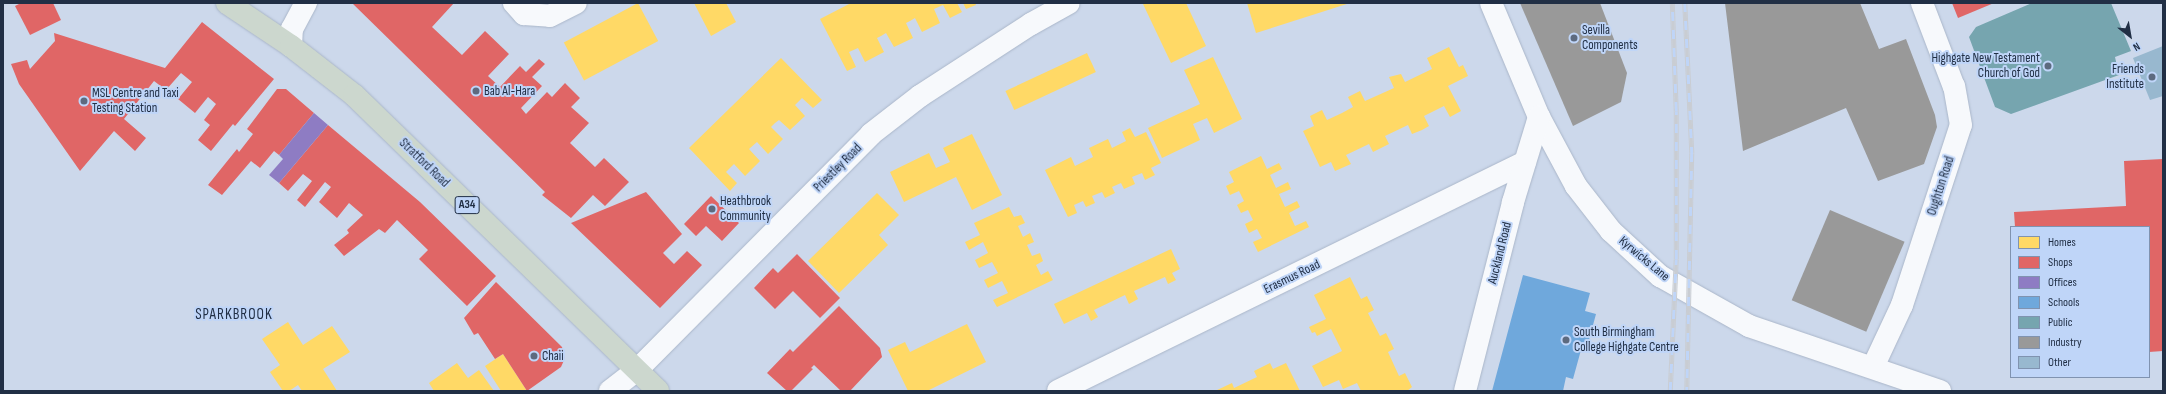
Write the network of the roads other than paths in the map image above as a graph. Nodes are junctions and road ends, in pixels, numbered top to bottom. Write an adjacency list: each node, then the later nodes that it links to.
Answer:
1 (227, 3): 8 (highway, Stratford Road / A34)
2 (306, 3): 8 (street)
3 (514, 3): 4 (street)
4 (576, 3)
5 (1069, 3): 12 (street, Priestley Road)
6 (1491, 3): 9 (street, Kyrwicks Lane)
7 (1922, 3): 11 (street, Oughton Road)
8 (291, 46): 12 (highway, Stratford Road / A34)
9 (1539, 117): 10 (street, Auckland Road); 11 (street, Kyrwicks Lane)
10 (1525, 162): 15 (street, Erasmus Road); 16 (street, Auckland Road)
11 (1873, 367): 17 (street, Kyrwicks Lane)
12 (637, 370): 13 (street, Priestley Road); 14 (highway, Stratford Road / A34)
13 (610, 391)
14 (658, 391)
15 (1058, 391)
16 (1465, 391)
17 (1940, 391)

